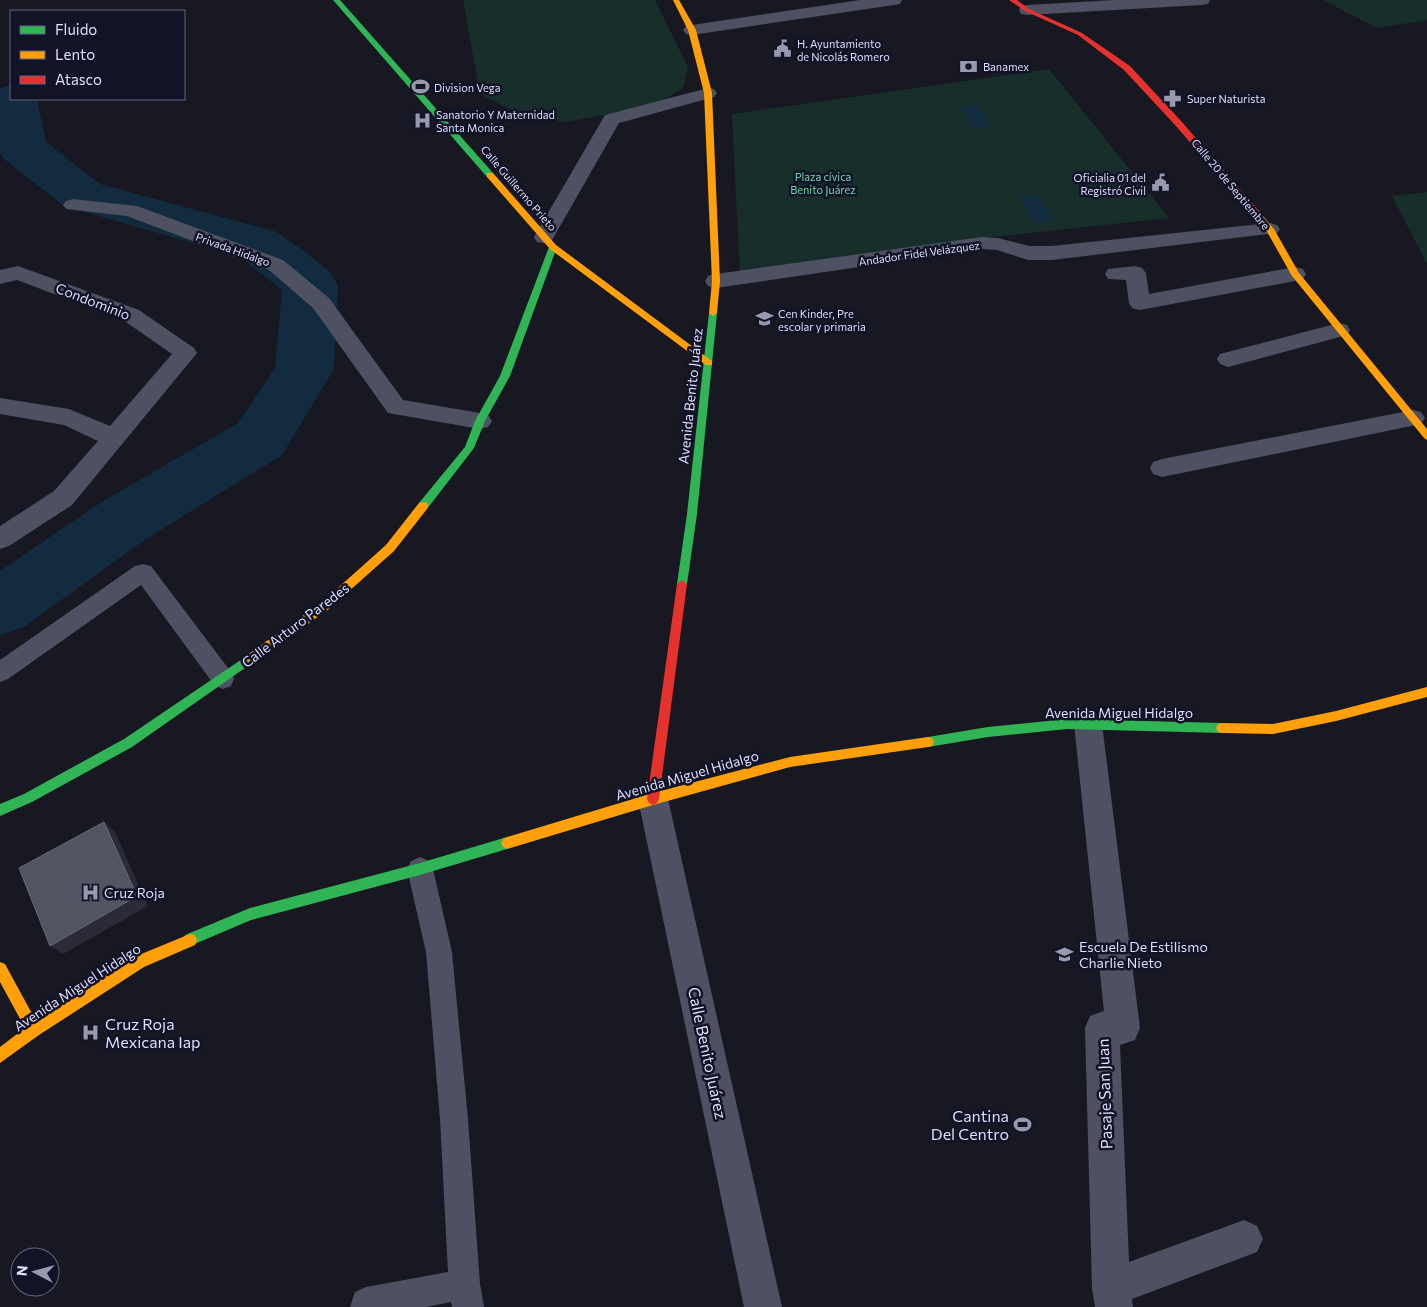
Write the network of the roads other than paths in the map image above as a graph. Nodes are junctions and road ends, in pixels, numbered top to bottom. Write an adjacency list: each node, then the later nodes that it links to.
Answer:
1 (336, 0): 11 (main road, Calle Guillermo Prieto)
2 (676, 0): 7 (main road, Avenida Benito Juárez)
3 (894, 0): 7 (street)
4 (1012, 0): 6 (main road, Calle 20 de Septiembre)
5 (1202, 0): 6 (street)
6 (1028, 10): 10 (main road, Calle 20 de Septiembre)
7 (692, 30): 8 (main road, Avenida Benito Juárez)
8 (708, 93): 11 (street, Calle Arturo Paredes); 15 (main road, Avenida Benito Juárez)
9 (73, 205): 20 (street, Privada Hidalgo)
10 (1270, 229): 13 (main road, Calle 20 de Septiembre); 15 (street, Andador Fidel Velázquez)
11 (548, 242): 18 (main road, Calle Guillermo Prieto); 20 (main road, Calle Arturo Paredes)
12 (1116, 274): 13 (street)
13 (1295, 274): 16 (main road, Calle 20 de Septiembre)
14 (0, 277): 22 (street, Condominio)
15 (716, 281): 18 (main road, Avenida Benito Juárez)
16 (1339, 330): 17 (street); 21 (main road, Calle 20 de Septiembre)
17 (1228, 359)
18 (709, 363): 29 (main road, Avenida Benito Juárez)
19 (0, 406): 22 (street)
20 (480, 421): 26 (main road, Calle Arturo Paredes)
21 (1420, 427): 23 (street)
22 (114, 438): 24 (street)
23 (1162, 468)
24 (0, 539)
25 (0, 672): 26 (lane)
26 (223, 679): 30 (main road, Calle Arturo Paredes)
27 (1427, 692): 28 (main road, Avenida Miguel Hidalgo)
28 (1088, 724): 29 (main road, Avenida Miguel Hidalgo); 37 (street, Pasaje San Juan)
29 (653, 799): 31 (main road, Avenida Miguel Hidalgo); 39 (street, Calle Benito Juárez)
30 (0, 810)
31 (420, 869): 33 (main road, Avenida Miguel Hidalgo); 36 (lane)
32 (0, 969): 33 (main road)
33 (34, 1030): 34 (main road, Avenida Miguel Hidalgo)
34 (0, 1056)
35 (1244, 1239): 37 (street)
36 (466, 1296): 38 (lane)
37 (1113, 1297)
38 (366, 1307)
39 (763, 1307)

